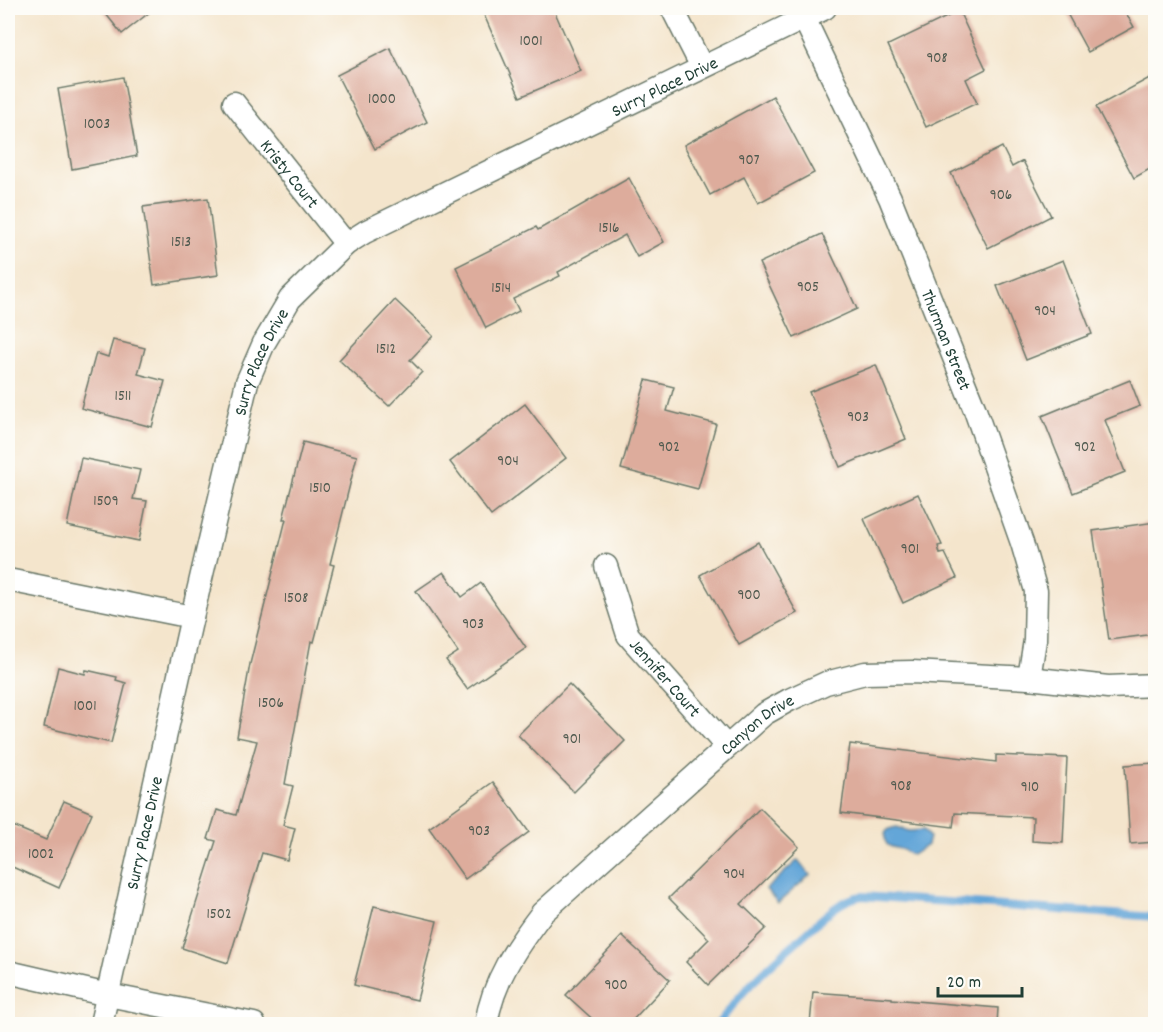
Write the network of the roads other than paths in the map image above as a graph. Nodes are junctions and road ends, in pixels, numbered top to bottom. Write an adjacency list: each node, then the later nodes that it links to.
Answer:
1 (672, 8): 4 (street)
2 (825, 8): 3 (street, Surry Place Drive)
3 (804, 18): 4 (street, Surry Place Drive); 10 (street, Thurman Street)
4 (702, 67): 6 (street, Surry Place Drive)
5 (234, 103): 6 (street, Kristy Court)
6 (346, 244): 9 (street, Surry Place Drive)
7 (606, 566): 12 (street, Jennifer Court)
8 (8, 580): 9 (street)
9 (192, 617): 14 (street, Surry Place Drive)
10 (1029, 678): 11 (street, Canyon Drive); 12 (street, Canyon Drive)
11 (1155, 685)
12 (727, 747): 17 (street, Canyon Drive)
13 (8, 972): 14 (street)
14 (108, 995): 15 (street, Surry Place Drive); 16 (street)
15 (101, 1024)
16 (254, 1024)
17 (486, 1024)

